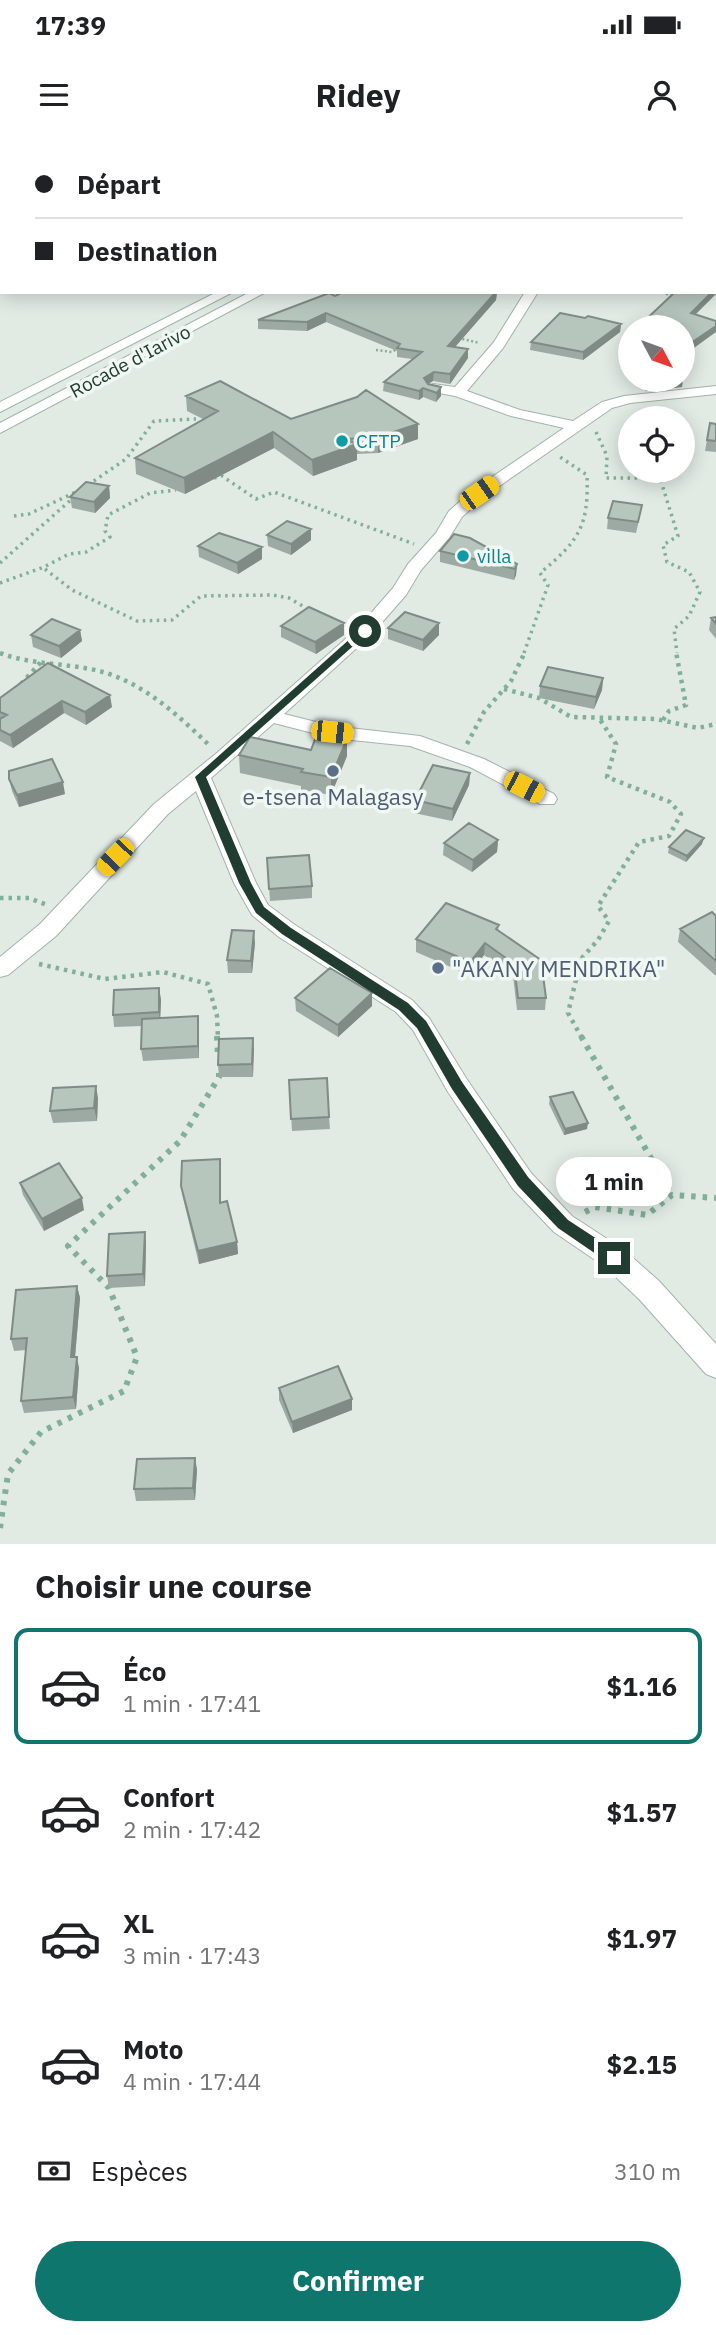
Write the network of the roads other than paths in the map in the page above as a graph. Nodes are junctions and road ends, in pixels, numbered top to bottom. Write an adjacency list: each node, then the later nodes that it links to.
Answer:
1 (223, 294): 7 (street, Rocade d'Iarivo)
2 (256, 294): 9 (street, Rocade d'Iarivo)
3 (531, 294): 6 (street)
4 (433, 388): 6 (street)
5 (716, 390): 8 (street)
6 (458, 392): 8 (street)
7 (0, 408)
8 (574, 426): 10 (street)
9 (0, 429)
10 (270, 716): 11 (street); 12 (street)
11 (200, 777): 13 (street); 14 (street)
12 (547, 799)
13 (7, 963)
14 (716, 1365)

